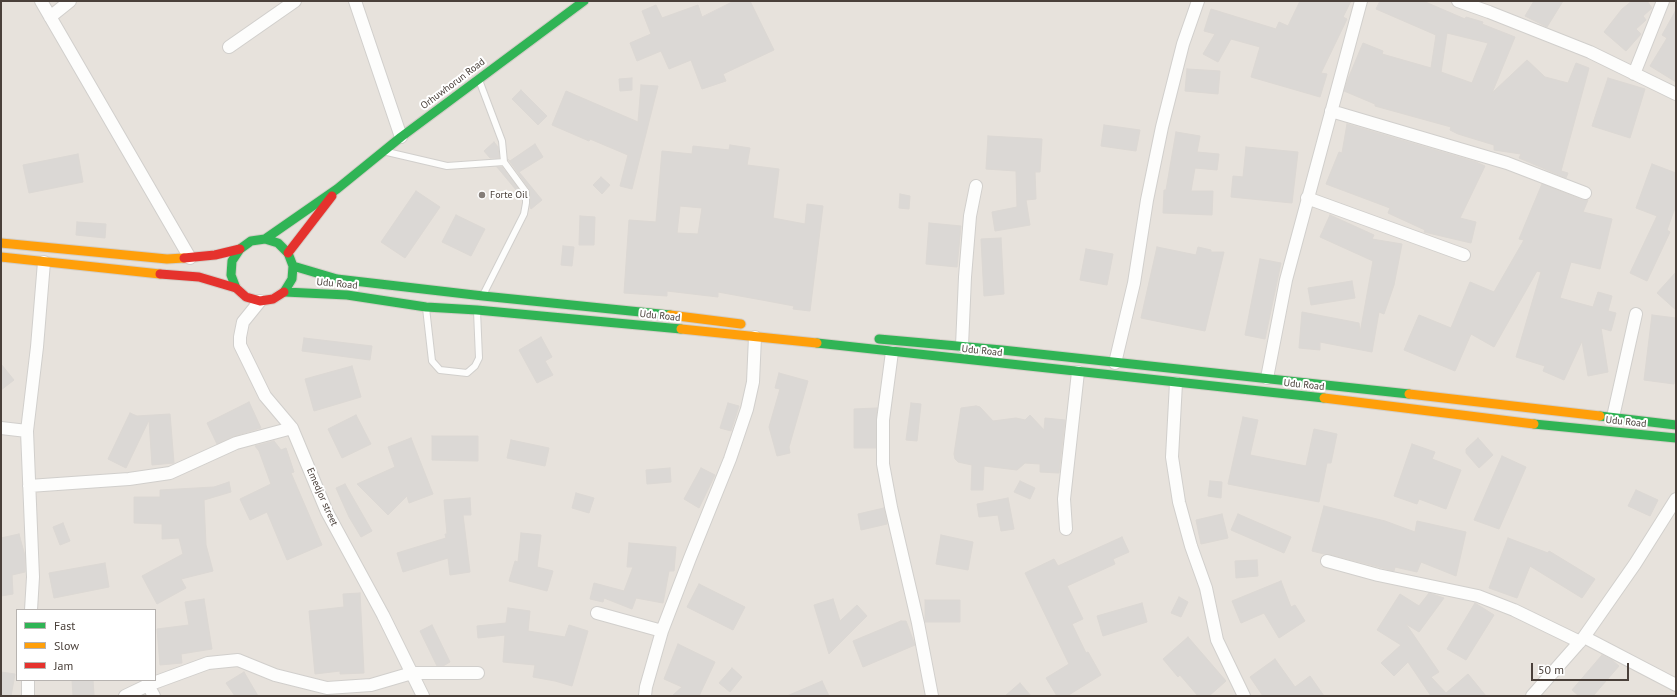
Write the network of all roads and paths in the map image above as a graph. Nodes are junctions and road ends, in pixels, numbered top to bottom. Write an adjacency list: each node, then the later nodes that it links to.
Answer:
1 (41, 1): 10 (street)
2 (70, 1): 10 (street)
3 (295, 1): 11 (street)
4 (355, 1): 16 (street)
5 (584, 1): 13 (main road, Orhuwhorun Road)
6 (1198, 1): 44 (street)
7 (1361, 1): 15 (street)
8 (1458, 1): 12 (street)
9 (1663, 1): 12 (street)
10 (50, 17): 29 (street)
11 (229, 47)
12 (1634, 74): 14 (street)
13 (478, 78): 16 (main road, Orhuwhorun Road); 18 (lane)
14 (1676, 94)
15 (1331, 111): 21 (street); 22 (street)
16 (401, 137): 17 (main road, Orhuwhorun Road)
17 (383, 151): 18 (lane); 20 (main road, Orhuwhorun Road)
18 (504, 162): 34 (lane)
19 (976, 186): 42 (street)
20 (337, 189): 23 (main road, Orhuwhorun Road); 26 (main road, Orhuwhorun Road)
21 (1585, 193)
22 (1307, 198): 27 (street); 46 (street)
23 (265, 239): 25 (main road); 26 (main road)
24 (1, 243): 29 (main road)
25 (240, 249): 29 (main road); 32 (main road)
26 (288, 253): 31 (main road)
27 (1464, 255)
28 (1, 257): 30 (main road)
29 (190, 258)
30 (44, 262): 32 (main road); 52 (street)
31 (293, 266): 33 (main road); 34 (main road, Udu Road)
32 (236, 288): 35 (main road)
33 (285, 292): 35 (main road); 36 (main road, Udu Road)
34 (483, 296): 39 (main road, Udu Road)
35 (260, 301): 51 (street, Emedjor street)
36 (426, 307): 37 (main road, Udu Road); 37 (lane)
37 (477, 310): 40 (main road, Udu Road)
38 (1636, 314): 48 (street)
39 (750, 326)
40 (755, 337): 43 (main road, Udu Road); 60 (street)
41 (867, 338): 42 (main road, Udu Road)
42 (962, 346): 44 (main road, Udu Road)
43 (892, 352): 45 (main road, Udu Road); 71 (street)
44 (1115, 363): 46 (main road, Udu Road)
45 (1078, 372): 47 (main road, Udu Road); 56 (street)
46 (1267, 378): 48 (main road, Udu Road)
47 (1176, 383): 53 (main road, Udu Road); 72 (street)
48 (1613, 417): 49 (main road, Udu Road)
49 (1676, 425)
50 (1, 428): 52 (street)
51 (292, 428): 54 (street); 62 (street, Emedjor street)
52 (27, 431): 54 (street)
53 (1676, 438)
54 (29, 486): 58 (street)
55 (1676, 499): 61 (street)
56 (1066, 529)
57 (1327, 560): 61 (street)
58 (31, 609)
59 (597, 613): 60 (street)
60 (662, 631): 70 (street)
61 (1582, 639): 65 (street); 73 (street)
62 (412, 673): 63 (street); 66 (street); 69 (street, Emedjor street)
63 (478, 673)
64 (28, 681): 67 (street)
65 (1676, 685)
66 (151, 691): 68 (street)
67 (28, 696)
68 (125, 696)
69 (423, 696)
70 (645, 696)
71 (932, 696)
72 (1244, 696)
73 (1532, 696)

